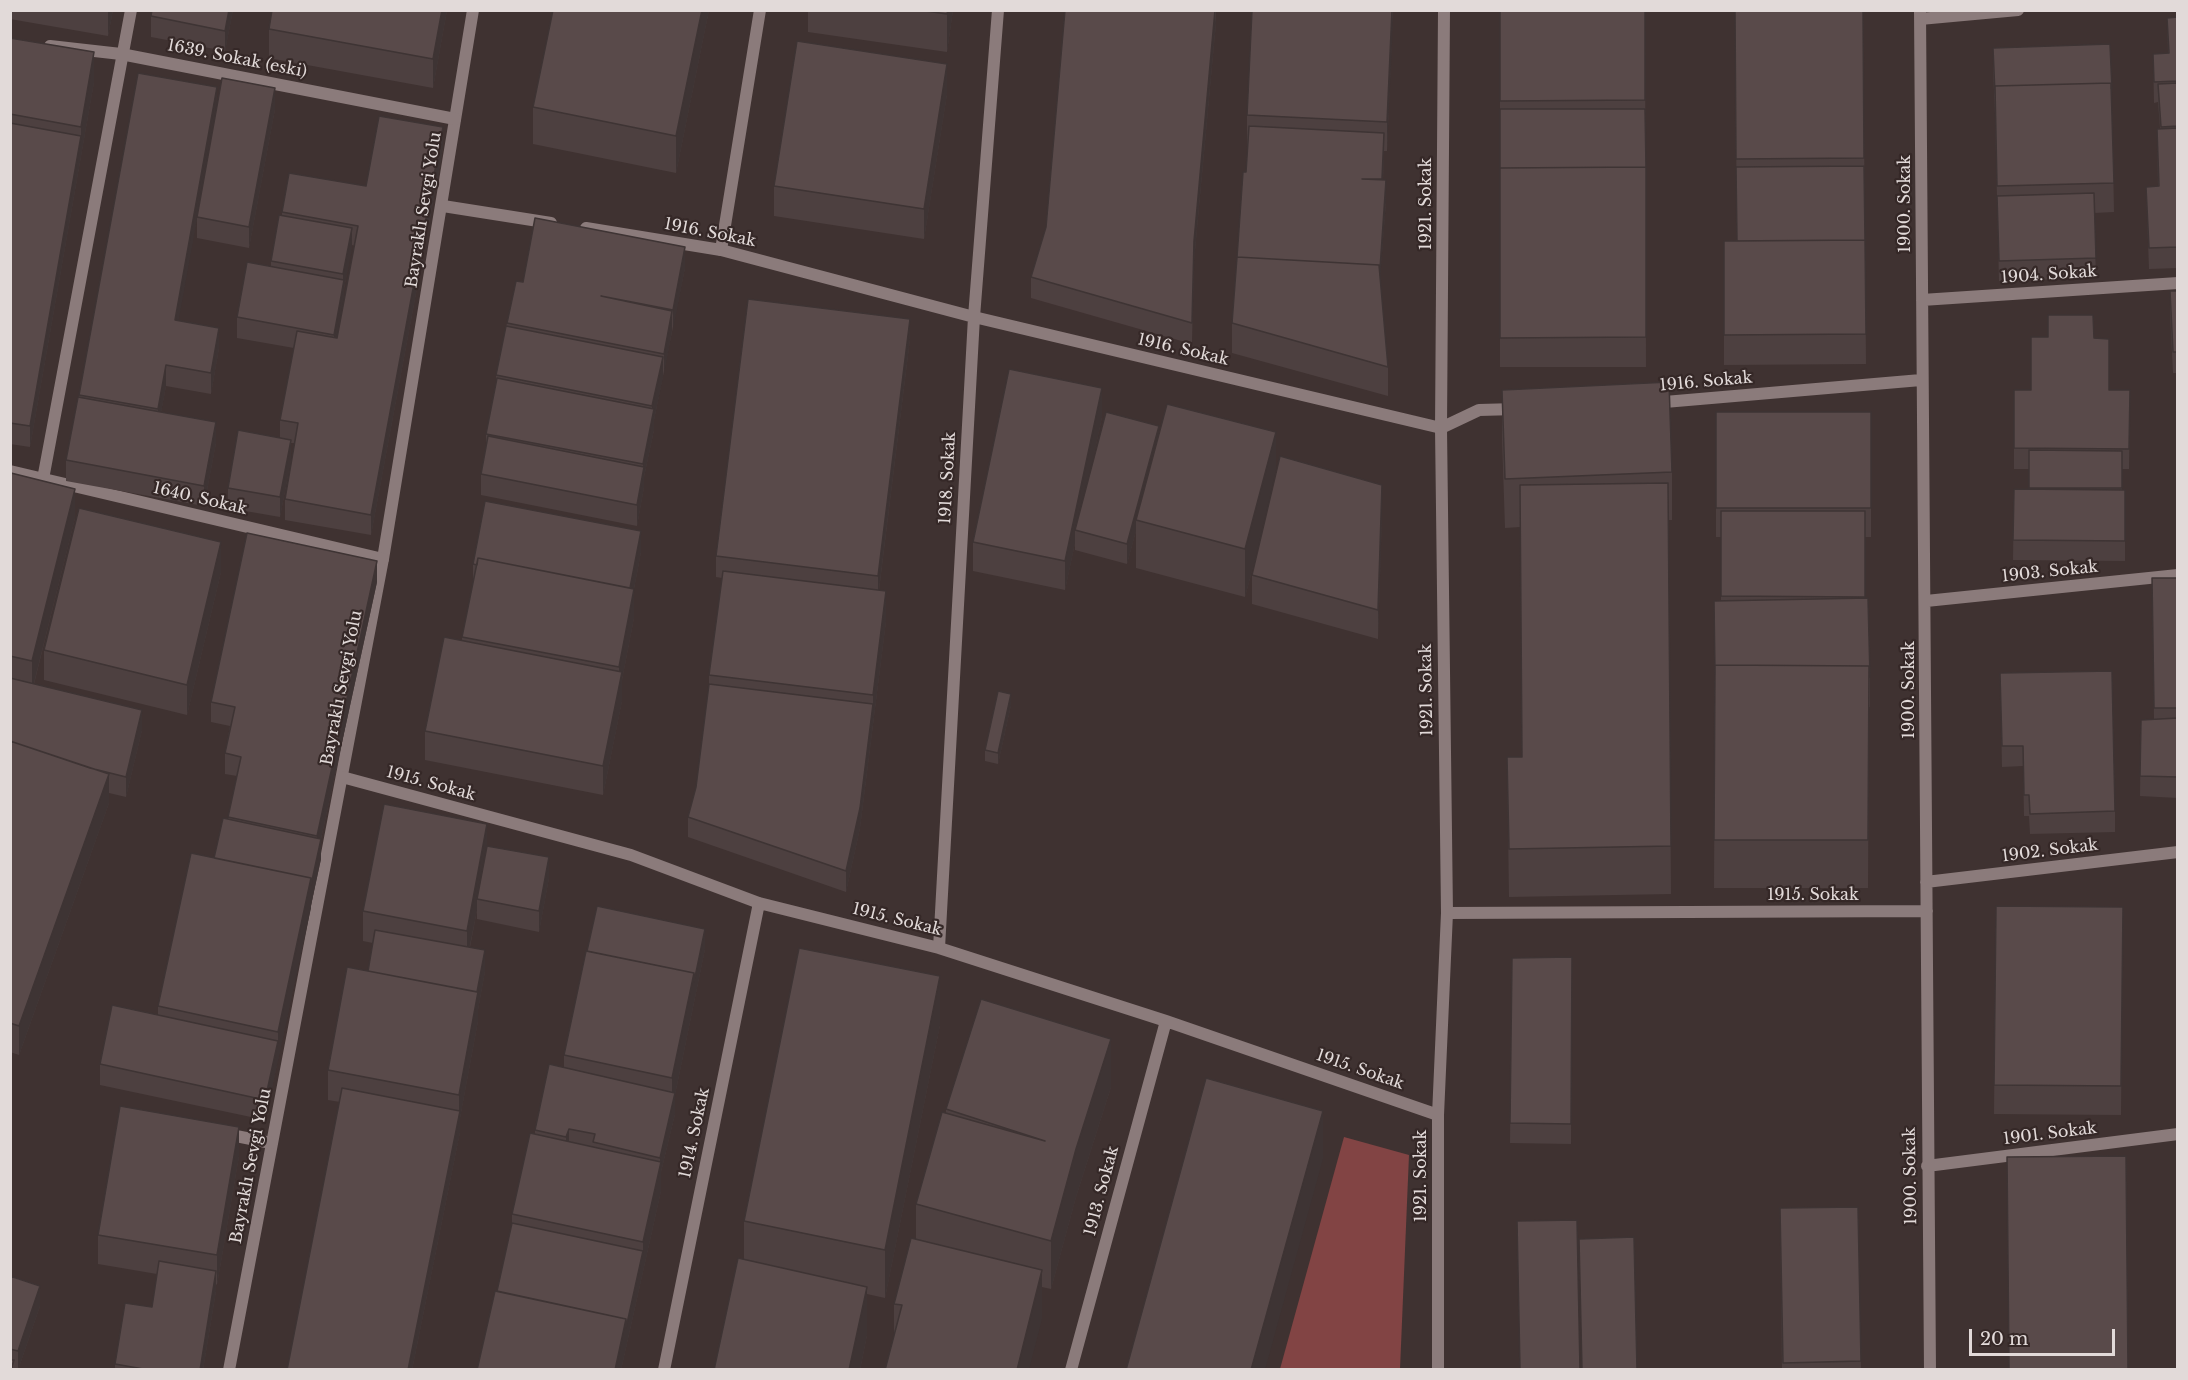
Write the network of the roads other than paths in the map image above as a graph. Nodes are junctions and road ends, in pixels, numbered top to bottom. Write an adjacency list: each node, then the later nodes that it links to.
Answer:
1 (130, 10): 9 (street)
2 (473, 10): 10 (street, Bayraklı Sevgi Yolu)
3 (760, 10): 12 (street)
4 (998, 10): 15 (street, 1918. Sokak)
5 (1444, 10): 19 (street, 1921. Sokak)
6 (2018, 10): 7 (street)
7 (1920, 15): 14 (street, 1900. Sokak)
8 (33, 44): 9 (street, 1639. Sokak (eski))
9 (121, 54): 10 (street, 1639. Sokak (eski)); 21 (street)
10 (455, 118): 11 (street, Bayraklı Sevgi Yolu)
11 (442, 206): 12 (street, 1916. Sokak); 22 (street, Bayraklı Sevgi Yolu)
12 (721, 250): 15 (street, 1916. Sokak)
13 (2178, 283): 14 (street, 1904. Sokak)
14 (1922, 300): 16 (street, 1900. Sokak)
15 (974, 317): 19 (street, 1916. Sokak); 31 (street, 1918. Sokak)
16 (1921, 380): 17 (street, 1916. Sokak); 24 (street, 1900. Sokak)
17 (1644, 404)
18 (1526, 409): 19 (street)
19 (1441, 428): 30 (street, 1921. Sokak)
20 (10, 471): 21 (street, 1640. Sokak)
21 (43, 479): 22 (street, 1640. Sokak)
22 (382, 559): 25 (street, Bayraklı Sevgi Yolu)
23 (2178, 575): 24 (street, 1903. Sokak)
24 (1926, 601): 27 (street, 1900. Sokak)
25 (342, 777): 28 (street, 1915. Sokak); 36 (street, Bayraklı Sevgi Yolu)
26 (2178, 852): 27 (street, 1902. Sokak)
27 (1926, 882): 29 (street, 1900. Sokak)
28 (759, 903): 31 (street, 1915. Sokak); 39 (street, 1914. Sokak)
29 (1927, 910): 30 (street, 1915. Sokak); 37 (street, 1900. Sokak)
30 (1447, 913): 33 (street, 1921. Sokak)
31 (939, 948): 32 (street, 1915. Sokak)
32 (1166, 1020): 33 (street, 1915. Sokak); 40 (street, 1913. Sokak)
33 (1438, 1115): 41 (street, 1921. Sokak)
34 (213, 1131): 36 (street)
35 (2178, 1134): 37 (street, 1901. Sokak)
36 (272, 1143): 38 (street, Bayraklı Sevgi Yolu)
37 (1926, 1166): 42 (street, 1900. Sokak)
38 (229, 1370)
39 (664, 1370)
40 (1071, 1370)
41 (1438, 1370)
42 (1930, 1370)

